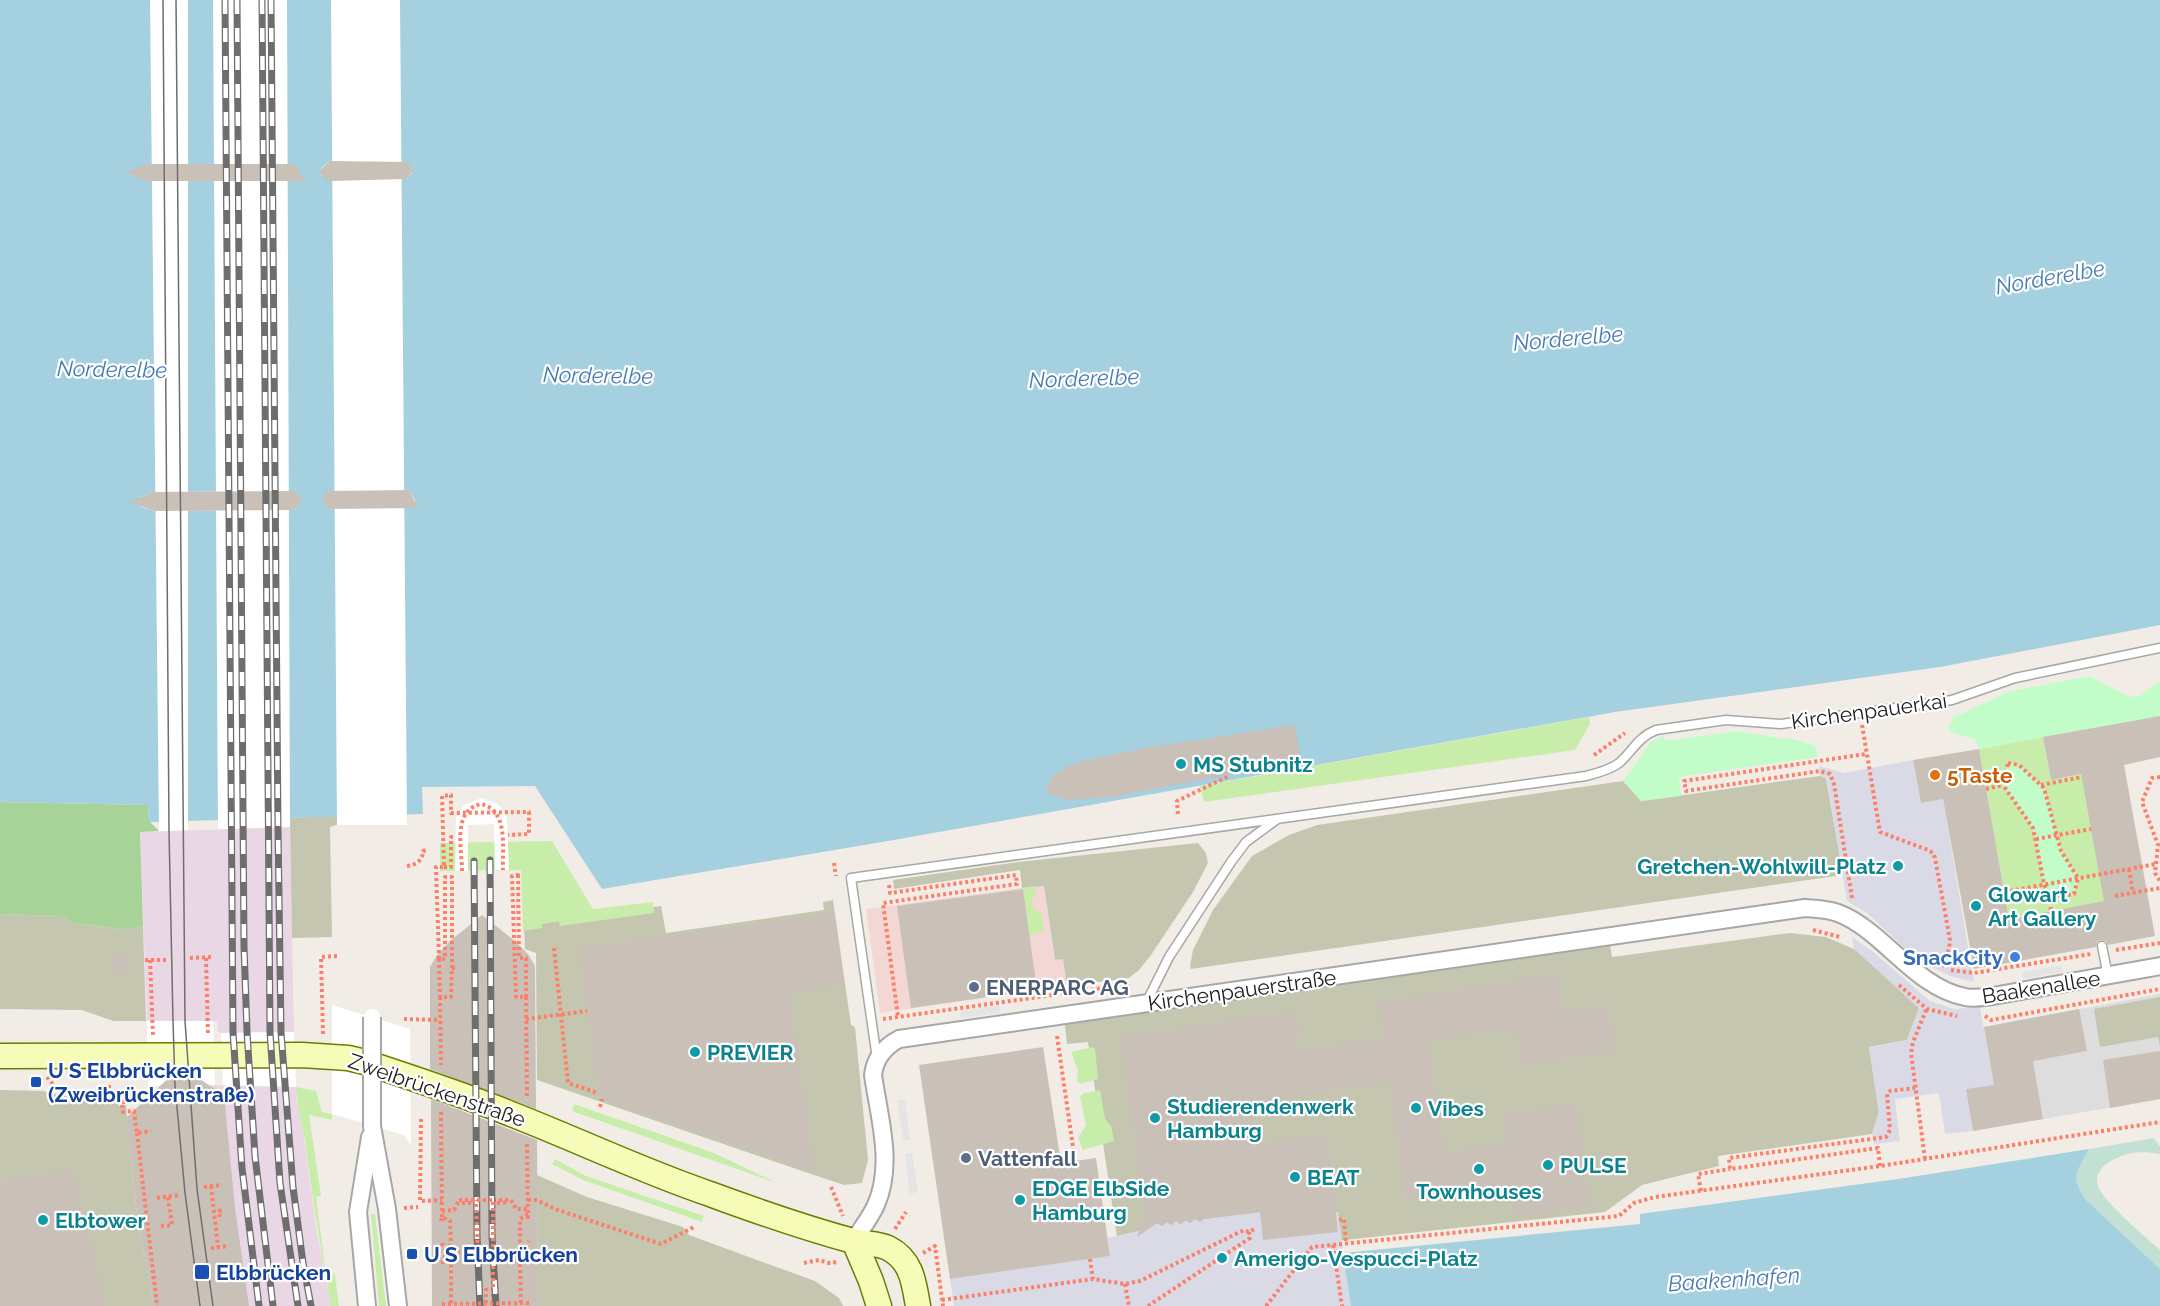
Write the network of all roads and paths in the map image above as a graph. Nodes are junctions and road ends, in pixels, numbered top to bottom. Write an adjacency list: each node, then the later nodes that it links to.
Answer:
1 (2160, 648): 2 (lane, Kirchenpauerkai)
2 (1860, 714): 4 (path); 13 (lane, Kirchenpauerkai)
3 (1625, 733): 5 (path)
4 (1866, 754): 35 (path); 47 (path)
5 (1594, 755)
6 (1229, 776): 12 (path)
7 (2082, 777): 10 (path)
8 (2160, 777): 20 (path)
9 (2003, 785): 10 (path); 11 (path); 18 (path)
10 (2040, 785): 16 (path)
11 (1986, 789)
12 (1178, 814)
13 (1279, 818): 51 (lane); 66 (lane)
14 (2091, 829): 16 (path)
15 (508, 835): 22 (path, bridge)
16 (2057, 835): 18 (path); 26 (path)
17 (455, 837): 22 (path)
18 (2035, 839): 28 (path)
19 (428, 850): 21 (path)
20 (2156, 864): 23 (path); 27 (path)
21 (407, 866)
22 (444, 867): 41 (path)
23 (2128, 869): 26 (path); 32 (path)
24 (503, 870): 25 (path, bridge)
25 (462, 871)
26 (2078, 878): 28 (path); 33 (path)
27 (2160, 881)
28 (2044, 884): 31 (path); 33 (path)
29 (2160, 888): 32 (path)
30 (895, 892): 56 (path)
31 (2004, 892)
32 (2133, 893): 34 (path)
33 (2049, 895): 37 (path)
34 (2115, 896)
35 (1852, 898)
36 (1805, 908): 49 (street, Baakenallee); 51 (street, Kirchenpauerstraße)
37 (2051, 911)
38 (2102, 946): 49 (lane)
39 (554, 948): 54 (path)
40 (337, 956): 62 (path)
41 (438, 957): 41 (path)
42 (190, 958): 61 (path)
43 (145, 960): 44 (path)
44 (150, 960): 45 (path); 63 (path)
45 (166, 960)
46 (2160, 966): 49 (street, Baakenallee)
47 (1942, 967)
48 (512, 968): 48 (path)
49 (2108, 976)
50 (1115, 985): 56 (path)
51 (1145, 1003): 66 (street, Kirchenpauerstraße)
52 (1927, 1009): 70 (path)
53 (587, 1011): 54 (path)
54 (561, 1015): 58 (path); 71 (path)
55 (372, 1017): 76 (street, bridge)
56 (897, 1017): 60 (path)
57 (404, 1019): 59 (path)
58 (526, 1019)
59 (440, 1020)
60 (881, 1020)
61 (208, 1028)
62 (323, 1034)
63 (153, 1036)
64 (1058, 1036): 80 (path)
65 (0, 1056): 107 (main road, Zweibrückenstraße)
66 (877, 1059): 107 (street)
67 (44, 1082): 68 (path)
68 (36, 1083)
69 (109, 1085): 78 (path)
70 (1915, 1088): 79 (path); 82 (path)
71 (598, 1093)
72 (602, 1099): 73 (path)
73 (600, 1107)
74 (422, 1119): 90 (path)
75 (2160, 1122): 79 (path)
76 (372, 1126): 136 (street); 137 (street)
77 (151, 1131): 78 (path)
78 (137, 1133): 135 (path)
79 (1925, 1159): 81 (path)
80 (1075, 1161)
81 (1880, 1166): 82 (path); 86 (path)
82 (1731, 1169): 86 (path)
83 (222, 1185): 84 (path)
84 (212, 1186): 85 (path); 97 (path); 113 (path)
85 (204, 1187)
86 (1701, 1191): 109 (path)
87 (180, 1195): 88 (path)
88 (167, 1197): 89 (path); 102 (path)
89 (157, 1198)
90 (442, 1200)
91 (528, 1200): 103 (path)
92 (475, 1201): 93 (path, bridge); 98 (path, bridge); 120 (path, bridge)
93 (495, 1201): 96 (path); 121 (path, bridge)
94 (418, 1207): 95 (path)
95 (404, 1208)
96 (528, 1209)
97 (225, 1210)
98 (442, 1211)
99 (528, 1219): 117 (path)
100 (1339, 1220): 109 (path)
101 (441, 1221): 118 (path)
102 (160, 1226)
103 (694, 1227)
104 (1257, 1228): 105 (path)
105 (1249, 1232): 125 (path); 142 (path)
106 (529, 1241): 117 (path)
107 (854, 1241): 138 (main road); 139 (main road, Zweibrückenstraße)
108 (441, 1242): 118 (path)
109 (1346, 1243): 110 (path)
110 (1333, 1245): 143 (path); 144 (path)
111 (229, 1246): 113 (path)
112 (935, 1246): 127 (path)
113 (218, 1247): 114 (path)
114 (211, 1248)
115 (460, 1252): 118 (path)
116 (512, 1252): 117 (path)
117 (525, 1252): 122 (path); 131 (path)
118 (447, 1253): 123 (path); 134 (path)
119 (1090, 1259): 124 (path)
120 (478, 1260): 121 (path, bridge); 128 (path)
121 (493, 1260): 130 (path, bridge)
122 (529, 1263)
123 (442, 1264)
124 (1093, 1279): 125 (path); 127 (path)
125 (1125, 1284): 141 (path)
126 (486, 1288): 129 (path)
127 (942, 1300): 140 (path)
128 (478, 1303): 129 (path, bridge); 134 (path, bridge)
129 (486, 1303): 130 (path, bridge)
130 (493, 1303): 131 (path, bridge)
131 (521, 1303): 132 (path, bridge)
132 (530, 1303)
133 (442, 1304): 134 (path, bridge)
134 (451, 1304)
135 (157, 1306)
136 (367, 1306)
137 (398, 1306)
138 (879, 1306)
139 (918, 1306)
140 (943, 1306)
141 (1130, 1306)
142 (1148, 1306)
143 (1266, 1306)
144 (1342, 1306)

